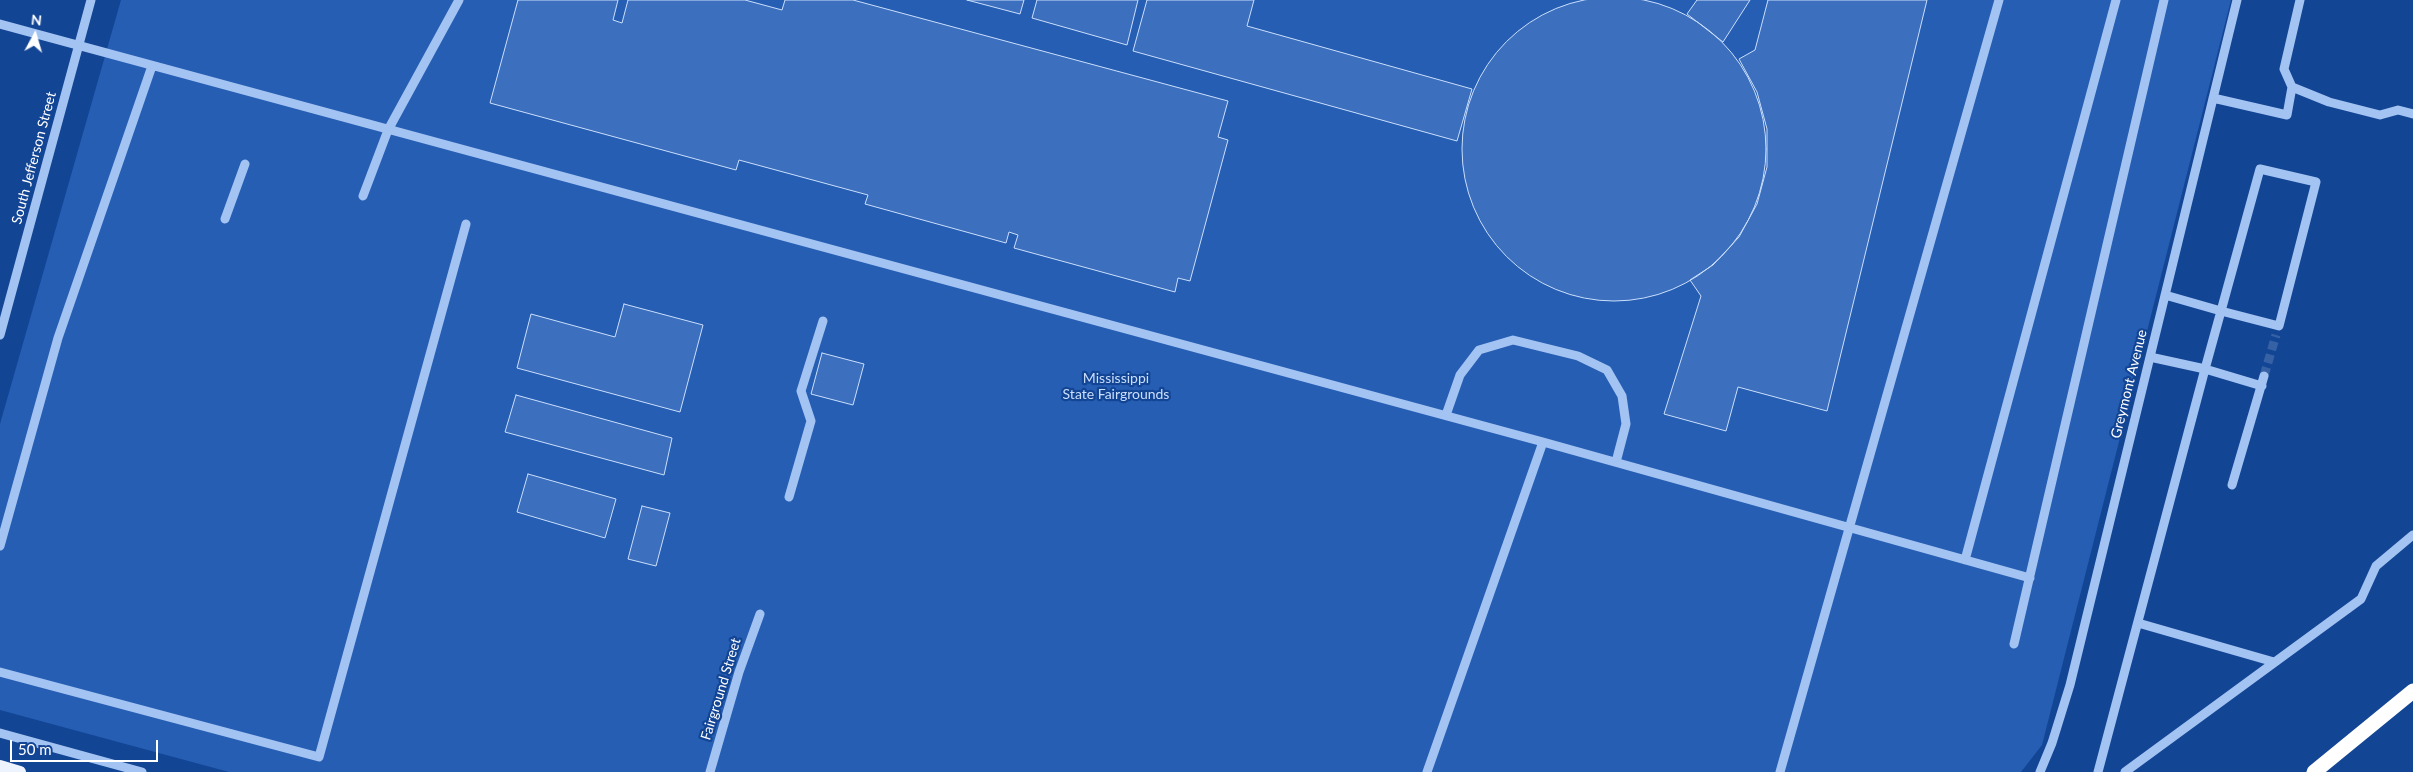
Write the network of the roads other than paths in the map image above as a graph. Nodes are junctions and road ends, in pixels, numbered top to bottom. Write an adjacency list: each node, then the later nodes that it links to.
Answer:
1 (91, 0): 9 (street, South Jefferson Street)
2 (459, 0): 14 (street)
3 (1999, 0): 34 (street)
4 (2116, 0): 37 (street)
5 (2164, 0): 38 (street)
6 (2237, 0): 12 (street, Greymont Avenue)
7 (2300, 0): 11 (street)
8 (0, 24): 9 (street)
9 (78, 46): 10 (street); 23 (street, South Jefferson Street)
10 (152, 66): 14 (street); 36 (street)
11 (2292, 87): 12 (street); 13 (street)
12 (2213, 98): 19 (street, Greymont Avenue)
13 (2413, 114)
14 (388, 130): 16 (street); 29 (street)
15 (245, 164): 17 (street)
16 (364, 196)
17 (225, 219)
18 (466, 224): 43 (street)
19 (2165, 295): 20 (street); 25 (street, Greymont Avenue)
20 (2221, 310): 22 (street); 22 (street); 26 (street)
21 (823, 321): 33 (street)
22 (2279, 326): 24 (street)
23 (0, 335)
24 (2276, 335)
25 (2150, 357): 26 (street); 52 (street, Greymont Avenue)
26 (2205, 369): 28 (street); 40 (street)
27 (2264, 376): 28 (street)
28 (2262, 386): 32 (street)
29 (1446, 415): 30 (street); 31 (street)
30 (1543, 442): 31 (street); 50 (street)
31 (1616, 462): 34 (street)
32 (2232, 485)
33 (790, 497)
34 (1849, 527): 37 (street); 51 (street)
35 (2413, 535): 42 (street)
36 (0, 546)
37 (1965, 560): 38 (street)
38 (2030, 578): 41 (street)
39 (760, 614): 49 (street, Fairground Street)
40 (2138, 623): 42 (street); 53 (street)
41 (2014, 644)
42 (2274, 662): 54 (street)
43 (0, 672)
44 (2413, 691): 55 (highway)
45 (0, 733): 48 (street)
46 (0, 766): 47 (main road)
47 (20, 772)
48 (142, 772)
49 (710, 772)
50 (1427, 772)
51 (1780, 772)
52 (2040, 772)
53 (2098, 772)
54 (2125, 772)
55 (2314, 772)

